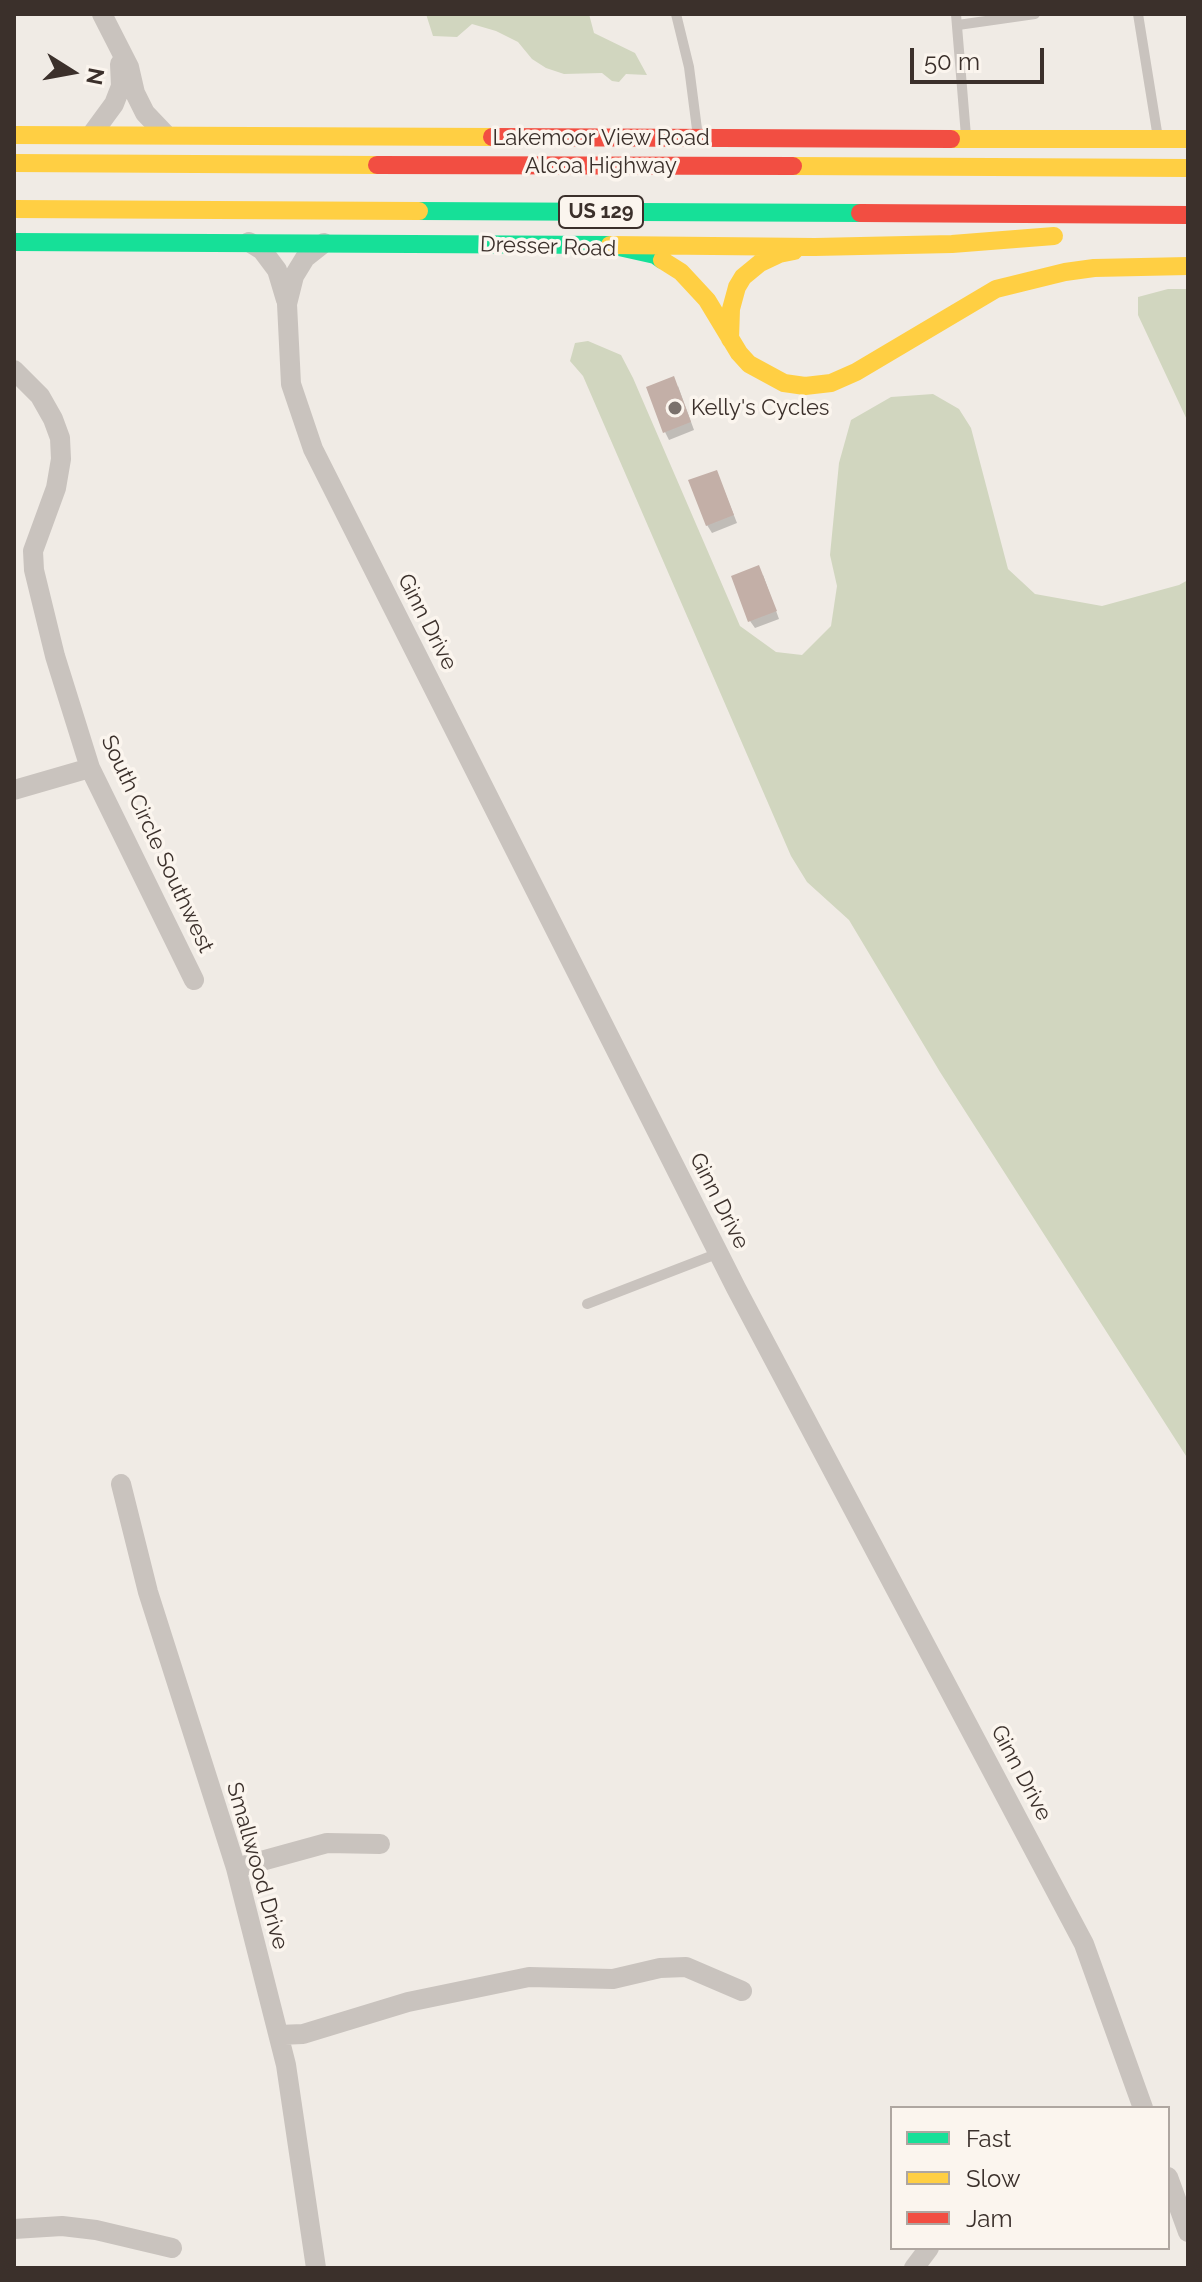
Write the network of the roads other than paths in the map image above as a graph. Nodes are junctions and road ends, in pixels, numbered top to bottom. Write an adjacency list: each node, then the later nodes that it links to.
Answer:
1 (102, 14): 6 (street)
2 (676, 14): 12 (lane)
3 (1035, 14): 5 (lane)
4 (1138, 14): 11 (lane)
5 (957, 20): 10 (lane)
6 (116, 44): 7 (street); 8 (street)
7 (92, 134): 8 (main road, Lakemoor View Road); 9 (main road, Lakemoor View Road)
8 (165, 134): 12 (main road, Lakemoor View Road)
9 (14, 135)
10 (966, 138): 11 (main road, Lakemoor View Road); 12 (main road, Lakemoor View Road)
11 (1158, 138): 13 (main road, Lakemoor View Road)
12 (698, 139)
13 (1188, 139)
14 (14, 163): 15 (main road, Alcoa Highway / US 129)
15 (1188, 168)
16 (14, 209): 17 (main road, Alcoa Highway / US 129)
17 (1188, 215)
18 (1072, 236): 23 (main road)
19 (14, 242): 20 (main road, Dresser Road)
20 (249, 242): 21 (main road, Dresser Road); 25 (street, Ginn Drive)
21 (324, 243): 22 (main road, Dresser Road); 25 (street, Ginn Drive)
22 (610, 245): 23 (main road); 26 (main road, Dresser Road)
23 (815, 247): 26 (main road)
24 (1188, 266): 26 (main road, Dresser Road)
25 (287, 304): 31 (street, Ginn Drive)
26 (730, 339)
27 (14, 370): 28 (street, South Circle Southwest)
28 (90, 768): 29 (street); 30 (street, South Circle Southwest)
29 (14, 790)
30 (194, 980)
31 (719, 1253): 32 (lane); 38 (street, Ginn Drive)
32 (587, 1304)
33 (121, 1484): 35 (street, Smallwood Drive)
34 (380, 1844): 35 (street)
35 (236, 1868): 37 (street, Smallwood Drive)
36 (742, 1991): 37 (street)
37 (279, 2035): 44 (street, Smallwood Drive)
38 (1142, 2106)
39 (1170, 2182): 41 (street)
40 (14, 2229): 42 (street)
41 (1188, 2232)
42 (172, 2248)
43 (928, 2250): 45 (street)
44 (316, 2268)
45 (914, 2268)

